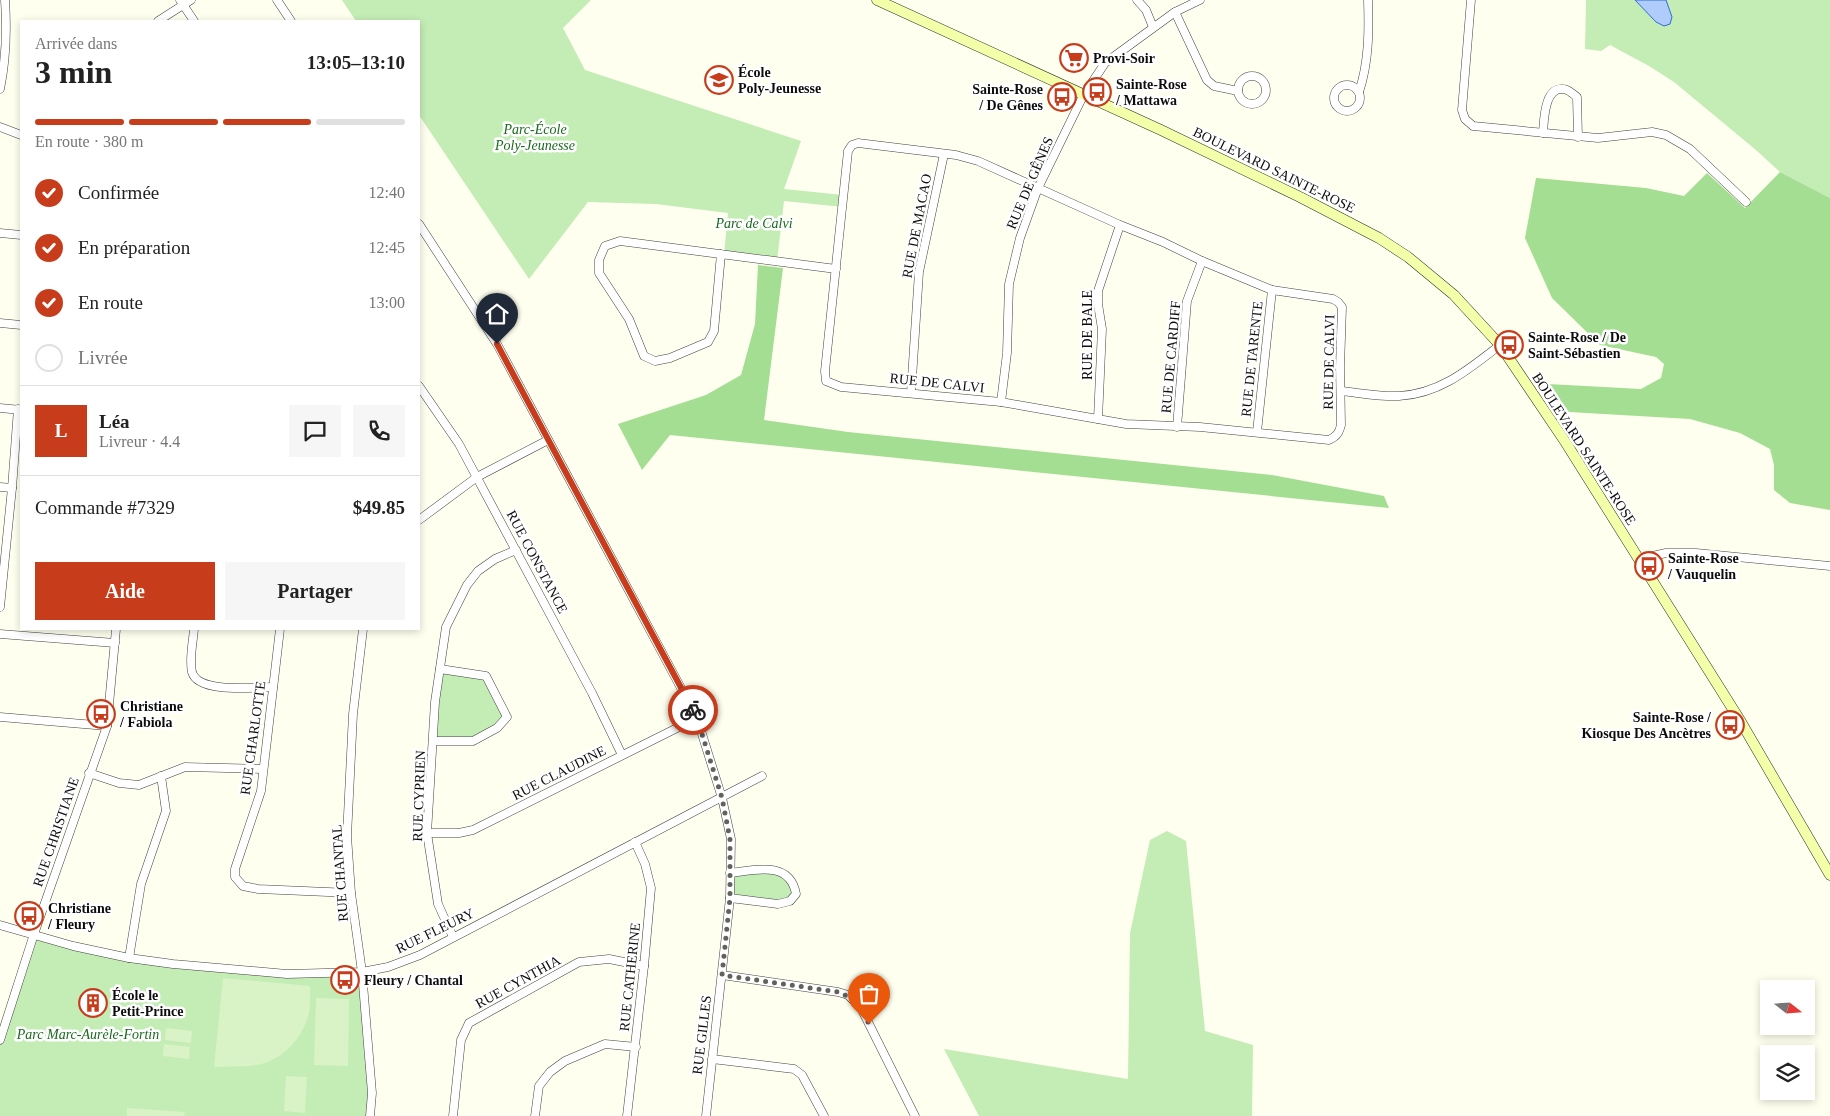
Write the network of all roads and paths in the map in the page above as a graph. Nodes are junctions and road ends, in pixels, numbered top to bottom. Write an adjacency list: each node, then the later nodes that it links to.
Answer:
1 (5, 0): 15 (street)
2 (192, 0): 9 (street)
3 (277, 0): 13 (street)
4 (877, 0): 18 (street, BOULEVARD SAINTE-ROSE)
5 (1137, 0): 14 (street)
6 (1200, 0): 10 (street, RUE DE GÊNES)
7 (1368, 0): 17 (street)
8 (1471, 0): 20 (street)
9 (182, 3): 11 (street); 12 (street)
10 (1175, 12): 14 (street, RUE DE GÊNES); 16 (street)
11 (159, 20)
12 (193, 20)
13 (290, 20)
14 (1153, 27): 18 (street, RUE DE GÊNES)
15 (0, 89)
16 (1238, 91)
17 (1359, 92)
18 (1083, 96): 24 (street, RUE DE GÊNES); 36 (street, BOULEVARD SAINTE-ROSE)
19 (0, 127): 21 (street)
20 (1543, 134): 22 (street); 22 (street)
21 (20, 135)
22 (1578, 137): 25 (street)
23 (944, 154): 24 (street, RUE DE CALVI); 32 (street, RUE DE CALVI); 39 (street, RUE DE MACAO)
24 (1038, 188): 26 (street, RUE DE CALVI); 40 (street, RUE DE GÊNES)
25 (1746, 202)
26 (1120, 225): 31 (street, RUE DE CALVI); 43 (street, RUE DE BALE)
27 (420, 226): 46 (street, RUE GILLES)
28 (0, 233): 29 (street)
29 (20, 235)
30 (721, 254): 30 (street); 32 (street)
31 (1202, 261): 33 (street, RUE DE CALVI); 44 (street, RUE DE CARDIFF)
32 (836, 269): 39 (street, RUE DE CALVI)
33 (1272, 290): 38 (street, RUE DE CALVI); 45 (street, RUE DE TARENTE)
34 (0, 322): 35 (street)
35 (20, 325)
36 (1500, 345): 38 (street); 52 (street, BOULEVARD SAINTE-ROSE)
37 (420, 387): 47 (street, RUE CONSTANCE)
38 (1341, 391): 45 (street, RUE DE CALVI)
39 (912, 393): 40 (street, RUE DE CALVI)
40 (1001, 402): 43 (street, RUE DE CALVI)
41 (0, 408): 42 (street)
42 (20, 410): 49 (street)
43 (1098, 419): 44 (street, RUE DE CALVI)
44 (1177, 427): 45 (street, RUE DE CALVI)
45 (1257, 432)
46 (548, 440): 47 (street); 64 (street, RUE GILLES)
47 (477, 477): 50 (street); 51 (street, RUE CONSTANCE)
48 (0, 487): 49 (street)
49 (12, 488): 54 (street)
50 (420, 519)
51 (516, 550): 61 (street, RUE CYPRIEN); 67 (street, RUE CONSTANCE)
52 (1639, 559): 53 (street); 76 (street, BOULEVARD SAINTE-ROSE)
53 (1830, 566)
54 (0, 607)
55 (116, 630): 60 (street, RUE CHRISTIANE)
56 (194, 630): 62 (street)
57 (280, 630): 62 (street, RUE CHARLOTTE)
58 (363, 630): 77 (street, RUE CHANTAL)
59 (0, 634): 60 (street)
60 (115, 643): 65 (street, RUE CHRISTIANE)
61 (440, 668): 66 (street, RUE CYPRIEN); 66 (street, RUE CYPRIEN)
62 (273, 687): 68 (street, RUE CHARLOTTE)
63 (0, 717): 65 (street)
64 (697, 718): 67 (street, RUE CLAUDINE); 72 (street, RUE GILLES)
65 (107, 726): 69 (street, RUE CHRISTIANE)
66 (433, 741): 73 (street, RUE CYPRIEN)
67 (622, 755): 73 (street, RUE CLAUDINE)
68 (263, 769): 70 (street); 77 (street, RUE CHARLOTTE)
69 (89, 773): 70 (street); 80 (street, RUE CHRISTIANE)
70 (160, 776): 82 (street)
71 (762, 776): 72 (street, RUE FLEURY)
72 (722, 798): 74 (street, RUE FLEURY); 75 (street, RUE GILLES)
73 (427, 833): 81 (street, RUE CYPRIEN)
74 (635, 842): 81 (street, RUE FLEURY); 83 (street, RUE CATHERINE)
75 (730, 873): 78 (street, RUE GILLES); 78 (street)
76 (1830, 875)
77 (351, 893): 84 (street, RUE CHANTAL)
78 (730, 898): 85 (street, RUE GILLES)
79 (0, 925): 80 (street, RUE FLEURY)
80 (34, 934): 82 (street, RUE FLEURY); 86 (street, RUE CHRISTIANE)
81 (453, 937): 84 (street, RUE FLEURY)
82 (129, 958): 84 (street, RUE FLEURY)
83 (644, 966): 87 (street, RUE CATHERINE); 90 (street, RUE CYNTHIA)
84 (362, 972): 89 (street, RUE CHANTAL)
85 (722, 975): 88 (street, RUE GILLES); 95 (street)
86 (0, 1040)
87 (636, 1047): 91 (street); 92 (street, RUE CATHERINE)
88 (712, 1059): 93 (street, RUE GILLES); 94 (street)
89 (370, 1116)
90 (453, 1116)
91 (535, 1116)
92 (627, 1116)
93 (706, 1116)
94 (824, 1116)
95 (915, 1116)

